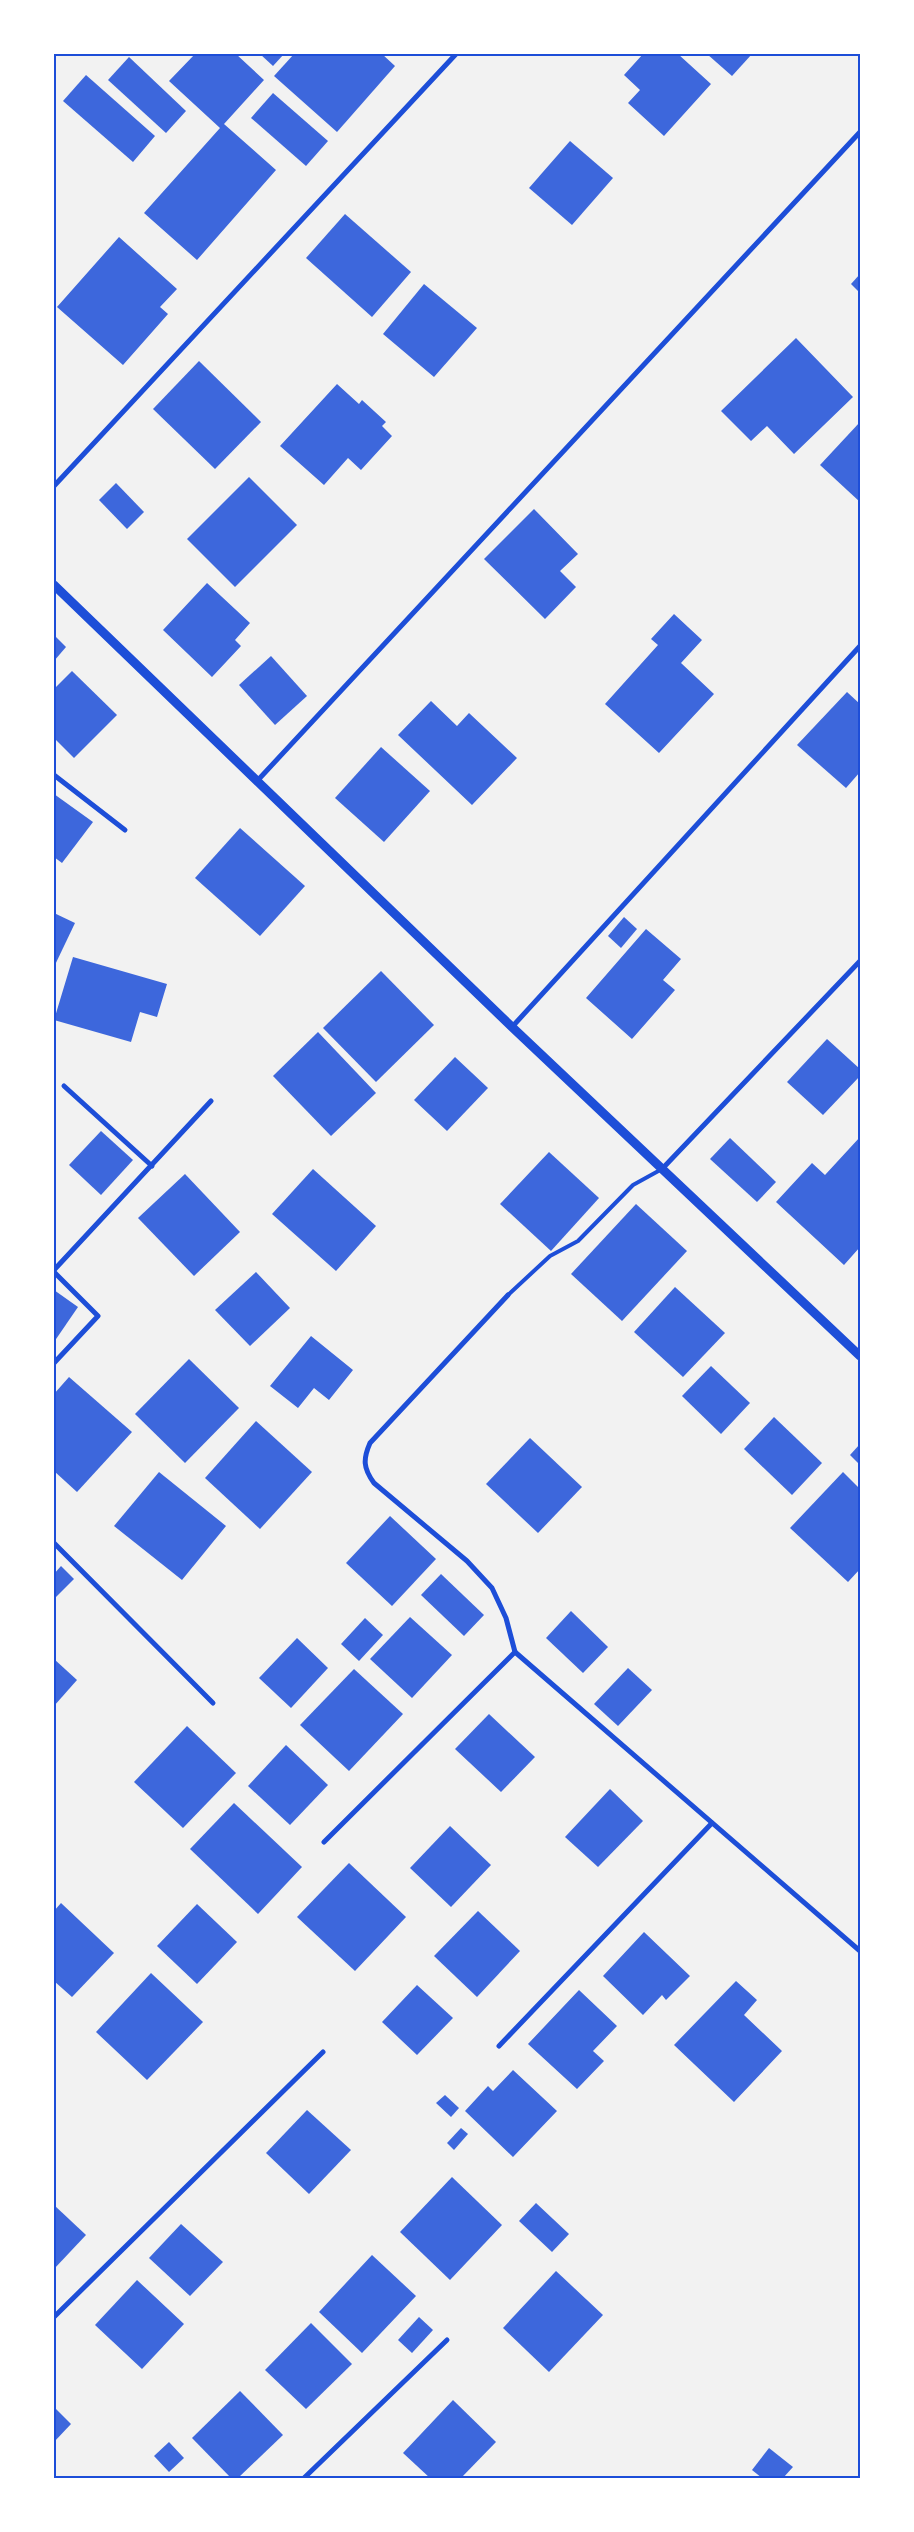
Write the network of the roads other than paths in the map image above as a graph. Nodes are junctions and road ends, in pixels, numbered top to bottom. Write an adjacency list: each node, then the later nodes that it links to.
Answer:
1 (456, 54): 3 (street)
2 (860, 132): 7 (street)
3 (54, 486)
4 (54, 585): 7 (street)
5 (860, 646): 10 (street)
6 (54, 775): 8 (street)
7 (258, 780): 10 (street)
8 (125, 830)
9 (860, 961): 14 (street)
10 (512, 1027): 14 (street)
11 (64, 1086): 13 (street)
12 (211, 1101): 13 (street)
13 (152, 1166): 15 (street)
14 (662, 1169): 16 (lane); 17 (street)
15 (54, 1271): 18 (street)
16 (508, 1295): 20 (street)
17 (860, 1356)
18 (54, 1363)
19 (54, 1543): 21 (street)
20 (515, 1652): 22 (street); 23 (street)
21 (213, 1704)
22 (712, 1823): 24 (street); 25 (street)
23 (324, 1842)
24 (860, 1951)
25 (500, 2046)
26 (323, 2052): 27 (street)
27 (54, 2317)
28 (447, 2340): 29 (street)
29 (304, 2478)

